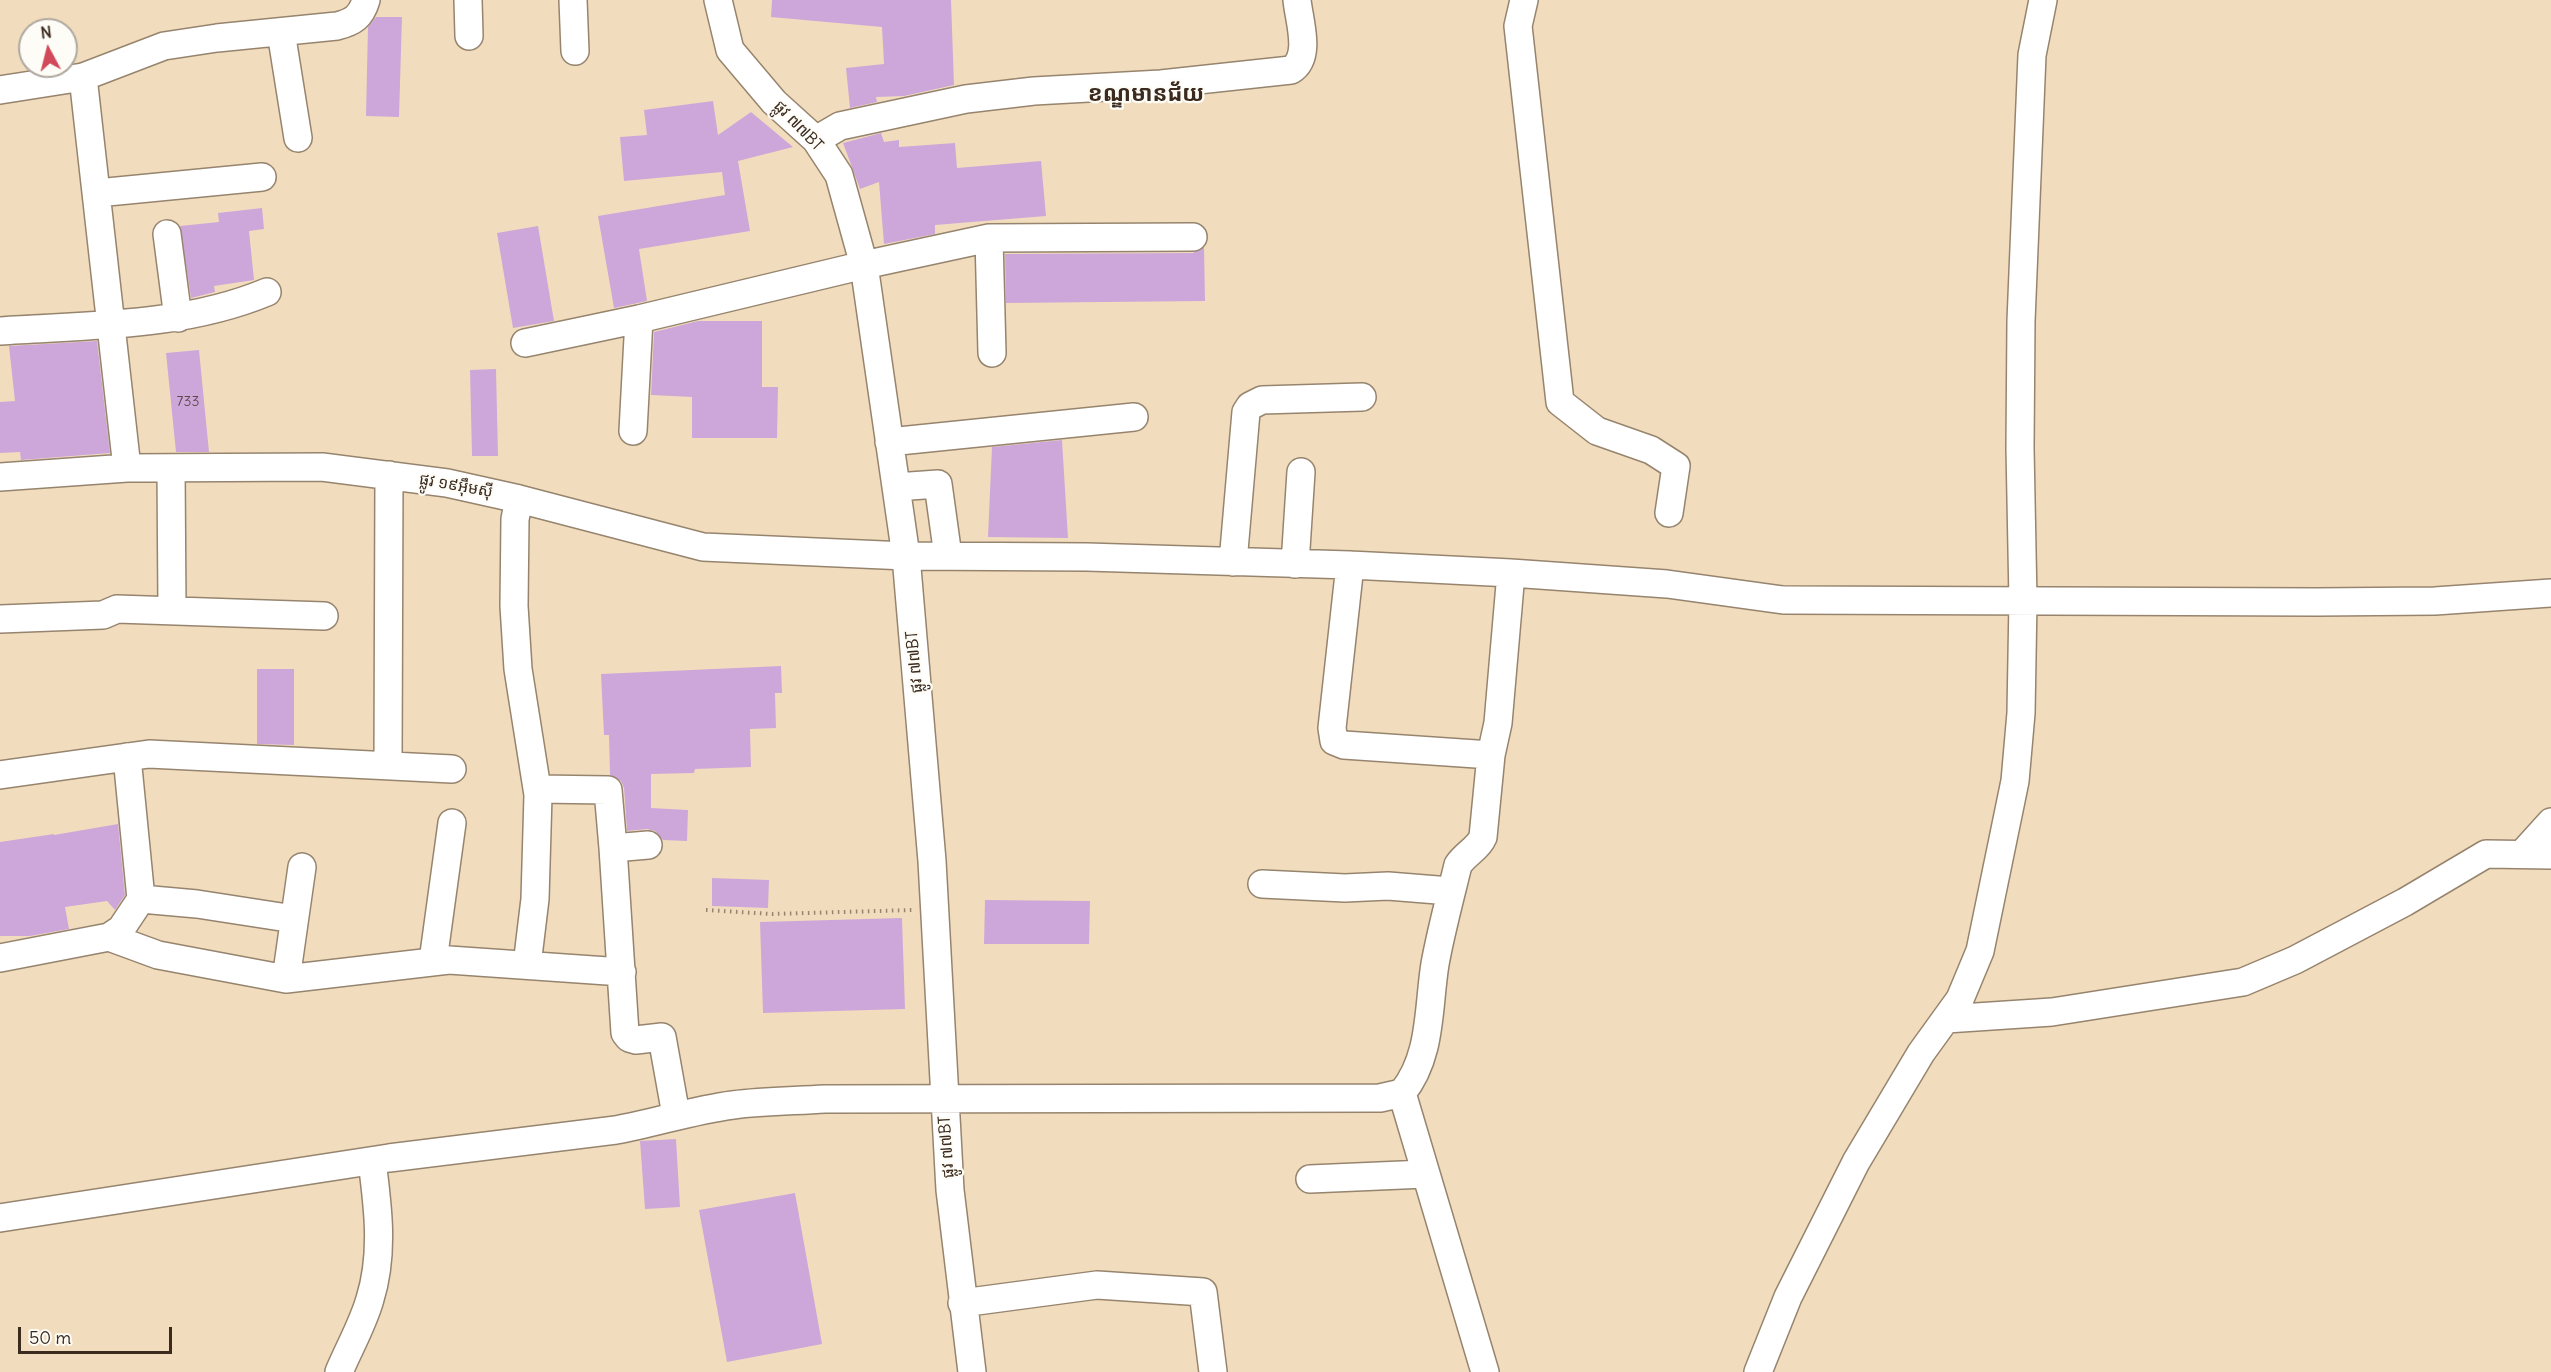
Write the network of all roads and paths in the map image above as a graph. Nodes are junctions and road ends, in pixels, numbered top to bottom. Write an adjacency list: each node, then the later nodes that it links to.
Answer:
1 (366, 0): 8 (street)
2 (468, 0): 9 (street)
3 (573, 0): 10 (street)
4 (718, 0): 14 (street, ផ្លូវ ៧៧BT)
5 (1297, 0): 14 (street)
6 (1524, 0): 39 (street)
7 (2043, 0): 47 (street)
8 (281, 32): 11 (street); 13 (street)
9 (469, 36)
10 (575, 51)
11 (83, 77): 12 (street); 16 (street)
12 (0, 90)
13 (298, 138)
14 (816, 140): 20 (street, ផ្លូវ ៧៧BT)
15 (261, 177): 16 (street)
16 (97, 193): 24 (street)
17 (167, 234): 22 (street)
18 (1193, 237): 19 (street)
19 (988, 238): 20 (street); 27 (street)
20 (864, 265): 23 (street); 31 (street, ផ្លូវ ៧៧BT)
21 (267, 292): 22 (street)
22 (178, 318): 24 (street)
23 (639, 319): 26 (street); 30 (street)
24 (110, 323): 25 (street); 32 (street)
25 (0, 332)
26 (525, 343)
27 (992, 352)
28 (1362, 397): 42 (street)
29 (1134, 417): 31 (street)
30 (633, 431)
31 (889, 442): 37 (street, ផ្លូវ ៧៧BT)
32 (127, 468): 33 (street, ផ្លូវ ១៩អ៊ឹមស៊ី); 36 (street, ផ្លូវ ១៩អ៊ឹមស៊ី)
33 (171, 468): 35 (street, ផ្លូវ ១៩អ៊ឹមស៊ី); 48 (street)
34 (1301, 472): 43 (street)
35 (389, 476): 38 (street, ផ្លូវ ១៩អ៊ឹមស៊ី); 53 (street)
36 (0, 477)
37 (896, 487): 40 (street, ផ្លូវ ៧៧BT); 41 (street)
38 (519, 499): 40 (street, ផ្លូវ ១៩អ៊ឹមស៊ី); 56 (street)
39 (1669, 513)
40 (906, 556): 41 (street, ផ្លូវ ១៩អ៊ឹមស៊ី); 68 (street, ផ្លូវ ៧៧BT)
41 (948, 556): 42 (street, ផ្លូវ ១៩អ៊ឹមស៊ី)
42 (1233, 562): 43 (street, ផ្លូវ ១៩អ៊ឹមស៊ី)
43 (1295, 564): 44 (street, ផ្លូវ ១៩អ៊ឹមស៊ី)
44 (1350, 565): 45 (street, ផ្លូវ ១៩អ៊ឹមស៊ី); 51 (street)
45 (1511, 573): 47 (street, ផ្លូវ ១៩អ៊ឹមស៊ី); 51 (street)
46 (2551, 593): 47 (street, ផ្លូវ ១៩អ៊ឹមស៊ី)
47 (2023, 601): 76 (street)
48 (172, 609): 49 (street); 50 (street)
49 (324, 616)
50 (0, 619)
51 (1491, 755): 65 (street)
52 (127, 757): 53 (street); 55 (street); 66 (street)
53 (388, 764): 54 (street)
54 (452, 769)
55 (0, 775)
56 (538, 789): 60 (street); 73 (street)
57 (2551, 822): 61 (street)
58 (452, 823): 72 (street)
59 (648, 845): 60 (street)
60 (613, 848): 74 (street)
61 (2522, 855): 62 (street); 76 (street)
62 (2551, 855)
63 (302, 867): 69 (street)
64 (1262, 884): 65 (street)
65 (1450, 891): 77 (street)
66 (141, 899): 69 (street); 70 (street)
67 (706, 910): 68 (path)
68 (934, 910): 78 (street, ផ្លូវ ៧៧BT)
69 (294, 919): 75 (street)
70 (109, 937): 71 (street); 75 (street)
71 (0, 958)
72 (433, 961): 73 (street); 75 (street)
73 (527, 965): 74 (street)
74 (622, 972): 79 (street)
75 (286, 979)
76 (1946, 1019): 89 (street)
77 (1402, 1093): 78 (street); 81 (street)
78 (943, 1098): 79 (street); 84 (street, ផ្លូវ ៧៧BT)
79 (676, 1115): 80 (street)
80 (372, 1161): 83 (street); 86 (street)
81 (1425, 1174): 82 (street); 88 (street)
82 (1310, 1179)
83 (0, 1218)
84 (962, 1303): 85 (street, ផ្លូវ ៧៧BT); 87 (street)
85 (966, 1371)
86 (339, 1372)
87 (1213, 1372)
88 (1485, 1372)
89 (1758, 1372)

